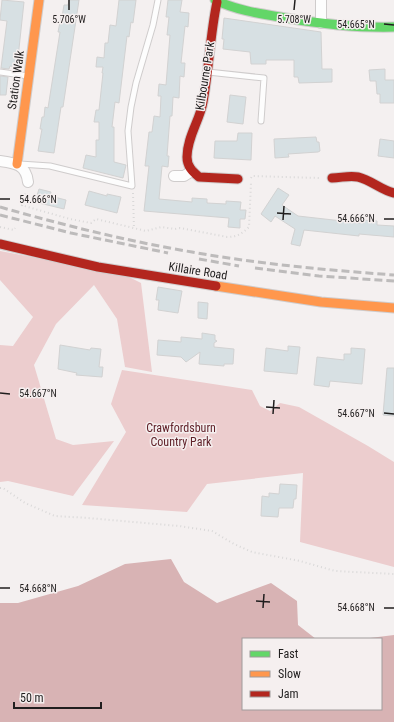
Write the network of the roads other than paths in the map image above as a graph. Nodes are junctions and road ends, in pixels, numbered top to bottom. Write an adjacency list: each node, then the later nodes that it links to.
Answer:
1 (39, 0): 9 (street, Station Walk)
2 (158, 0): 12 (lane)
3 (321, 0): 5 (street)
4 (216, 1): 5 (street); 8 (street, Kilbourne Park)
5 (321, 24): 6 (street)
6 (394, 27)
7 (0, 72): 9 (lane)
8 (207, 72): 10 (lane); 13 (street, Kilbourne Park)
9 (29, 76): 12 (street, Station Walk)
10 (261, 121)
11 (0, 161): 12 (street)
12 (17, 164): 17 (street)
13 (192, 171): 14 (street); 16 (street)
14 (174, 176)
15 (332, 178): 18 (street)
16 (238, 179)
17 (28, 182)
18 (394, 193)
19 (0, 244): 20 (street, Killaire Road)
20 (394, 308)

